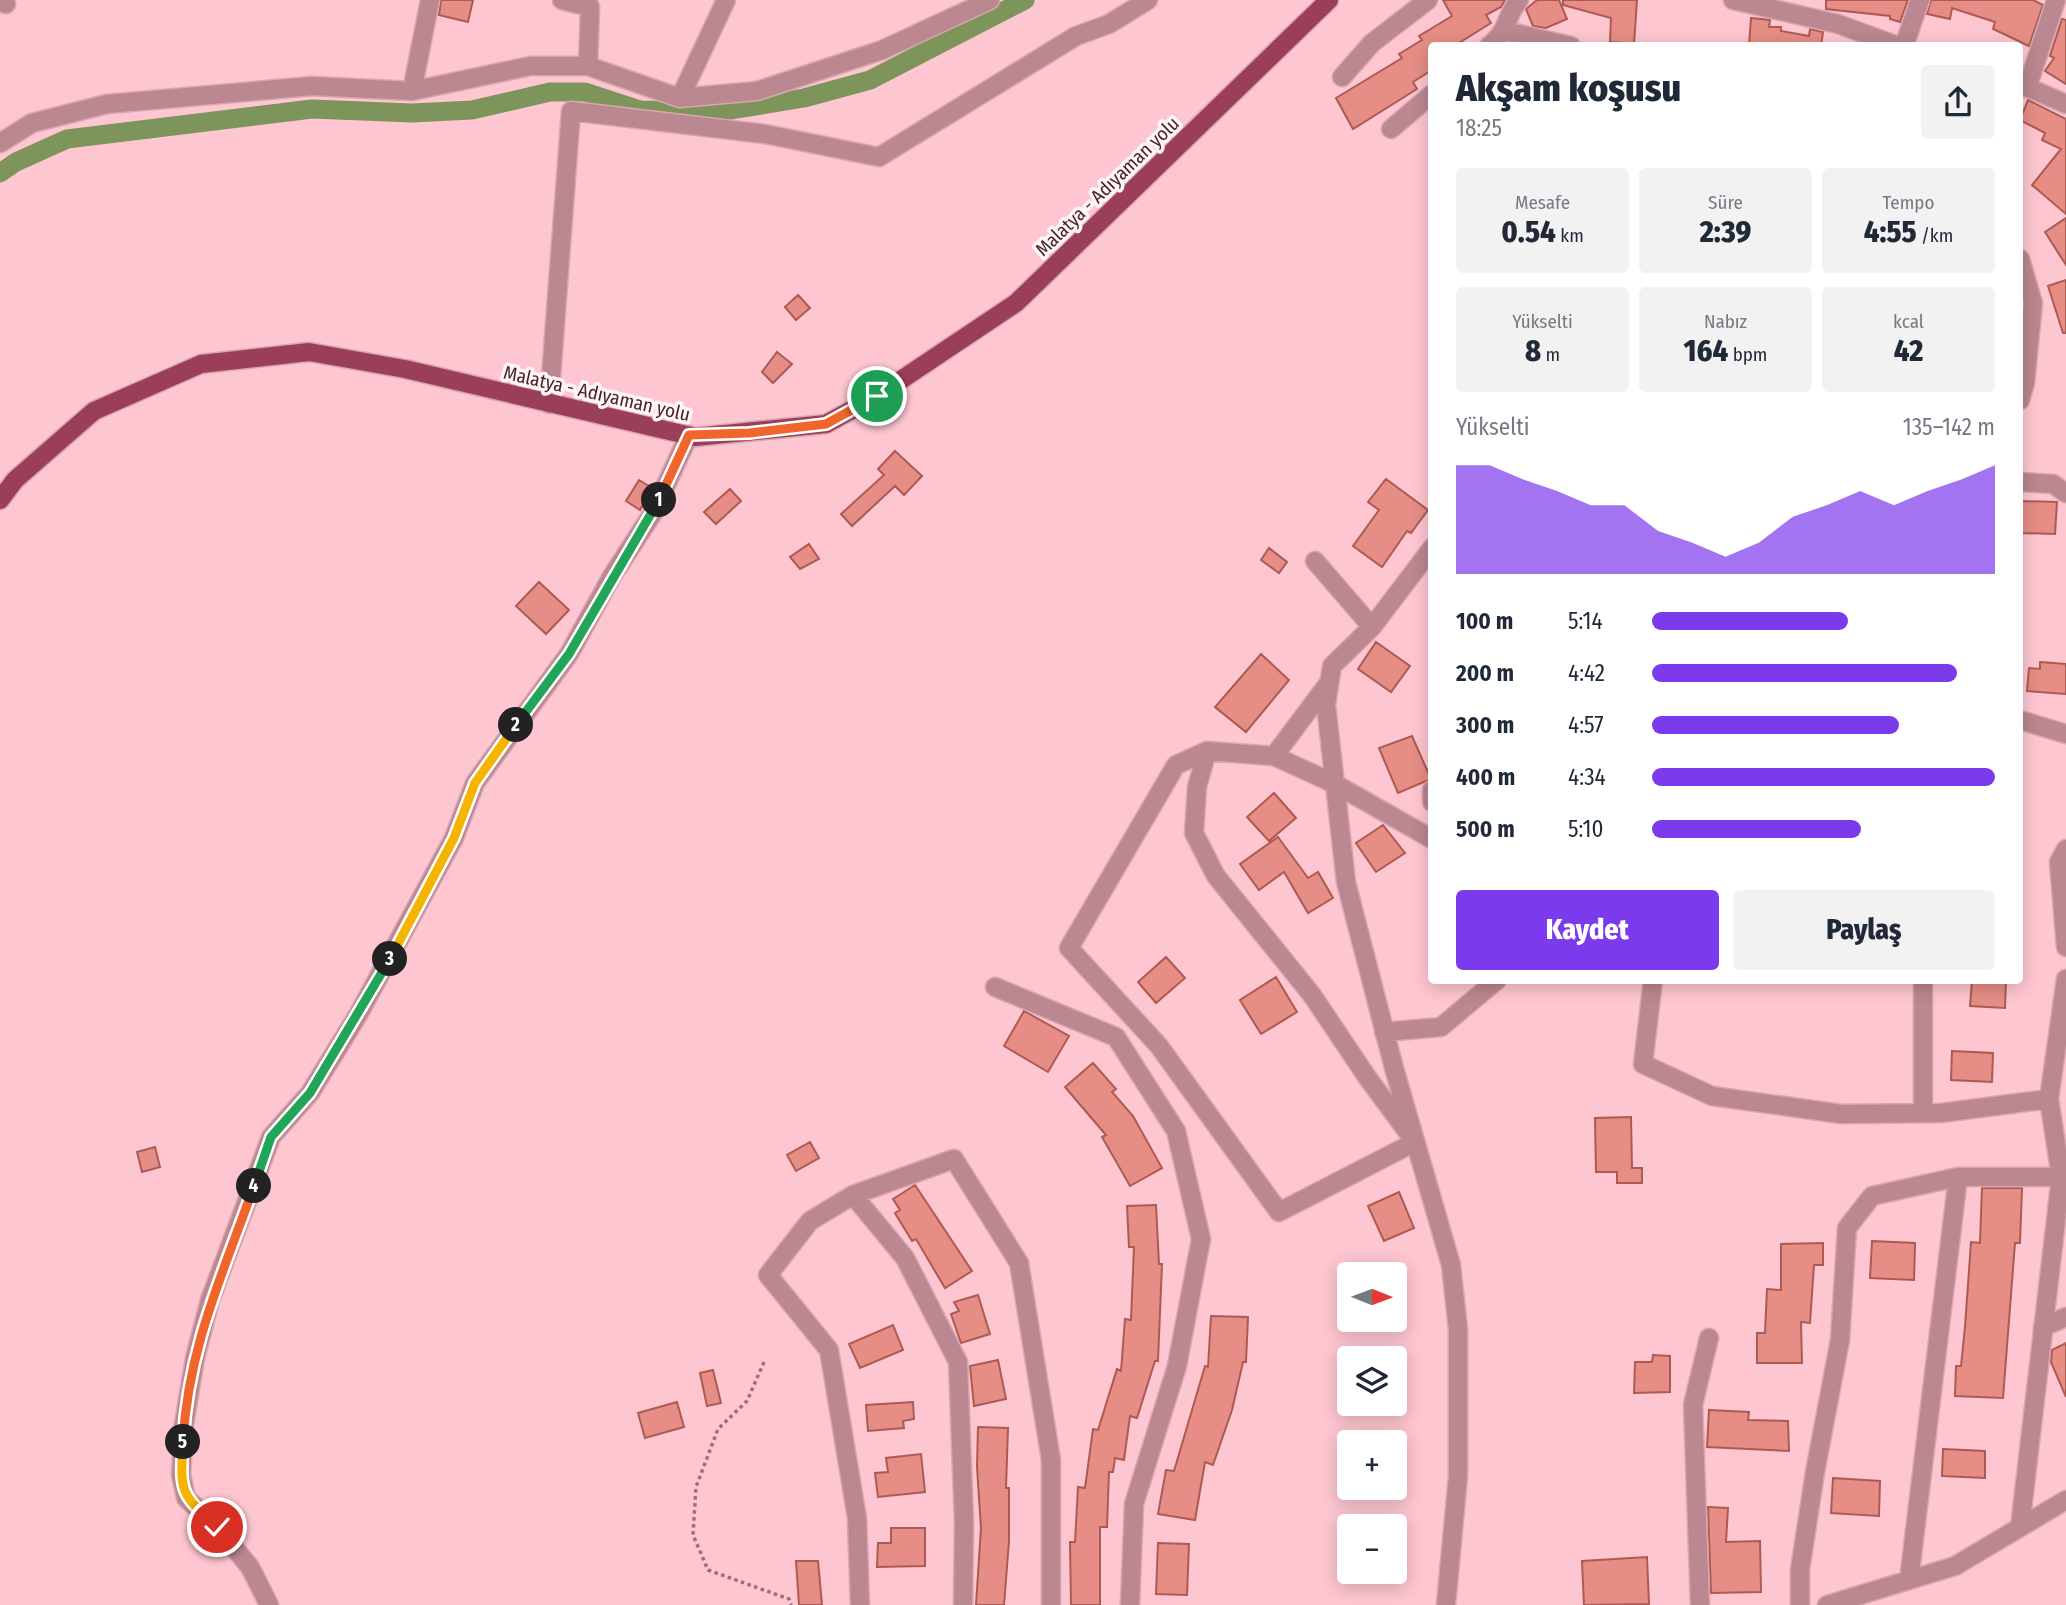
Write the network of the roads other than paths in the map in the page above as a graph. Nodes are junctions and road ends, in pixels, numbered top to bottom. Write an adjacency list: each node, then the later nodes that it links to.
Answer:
1 (430, 0): 20 (street)
2 (562, 0): 17 (street)
3 (726, 0): 22 (street)
4 (990, 0): 22 (street)
5 (1148, 0): 28 (street)
6 (1329, 0): 29 (main road, Malatya - Adıyaman yolu)
7 (1429, 0): 18 (street)
8 (1518, 0): 12 (street)
9 (1732, 0): 15 (street)
10 (1920, 0): 16 (street)
11 (2056, 0): 19 (street)
12 (1506, 31): 13 (street); 14 (street)
13 (1494, 42)
14 (1554, 42)
15 (1887, 42)
16 (1905, 42)
17 (588, 66): 20 (street); 22 (street)
18 (1342, 77)
19 (2023, 86): 23 (street)
20 (412, 91): 25 (street)
21 (1428, 97): 24 (street)
22 (680, 98)
23 (2066, 104)
24 (1391, 129)
25 (0, 143)
26 (2023, 281): 27 (street)
27 (2023, 390)
28 (549, 404): 29 (main road, Malatya - Adıyaman yolu); 32 (main road, Malatya - Adıyaman yolu)
29 (689, 435): 63 (street)
30 (2023, 481): 31 (street)
31 (2066, 493)
32 (0, 500)
33 (1428, 553): 35 (street)
34 (1315, 561): 35 (street)
35 (1372, 626): 36 (street)
36 (1330, 681): 40 (street); 41 (street)
37 (2023, 721): 38 (street)
38 (2066, 734)
39 (1207, 751): 40 (street); 53 (street); 53 (street)
40 (1275, 756): 41 (street)
41 (1335, 783): 42 (street); 50 (street)
42 (1428, 837)
43 (2066, 849): 44 (street)
44 (2066, 947)
45 (2066, 979): 51 (street)
46 (1492, 984): 50 (street)
47 (1653, 984): 52 (street)
48 (1923, 984): 52 (street)
49 (995, 987): 67 (street)
50 (1384, 1032): 53 (street)
51 (2049, 1099): 52 (street); 55 (street)
52 (1923, 1113)
53 (1415, 1142): 68 (street)
54 (1958, 1177): 55 (street); 62 (street); 70 (street)
55 (2063, 1177): 58 (street)
56 (853, 1195): 64 (street); 65 (street); 66 (street)
57 (2066, 1317): 58 (street)
58 (2043, 1327): 61 (street)
59 (1709, 1338): 69 (street)
60 (2066, 1500): 61 (street)
61 (2020, 1527): 62 (street)
62 (1909, 1580): 71 (street)
63 (269, 1605)
64 (860, 1605)
65 (963, 1605)
66 (1051, 1605)
67 (1130, 1605)
68 (1446, 1605)
69 (1700, 1605)
70 (1800, 1605)
71 (1827, 1605)

